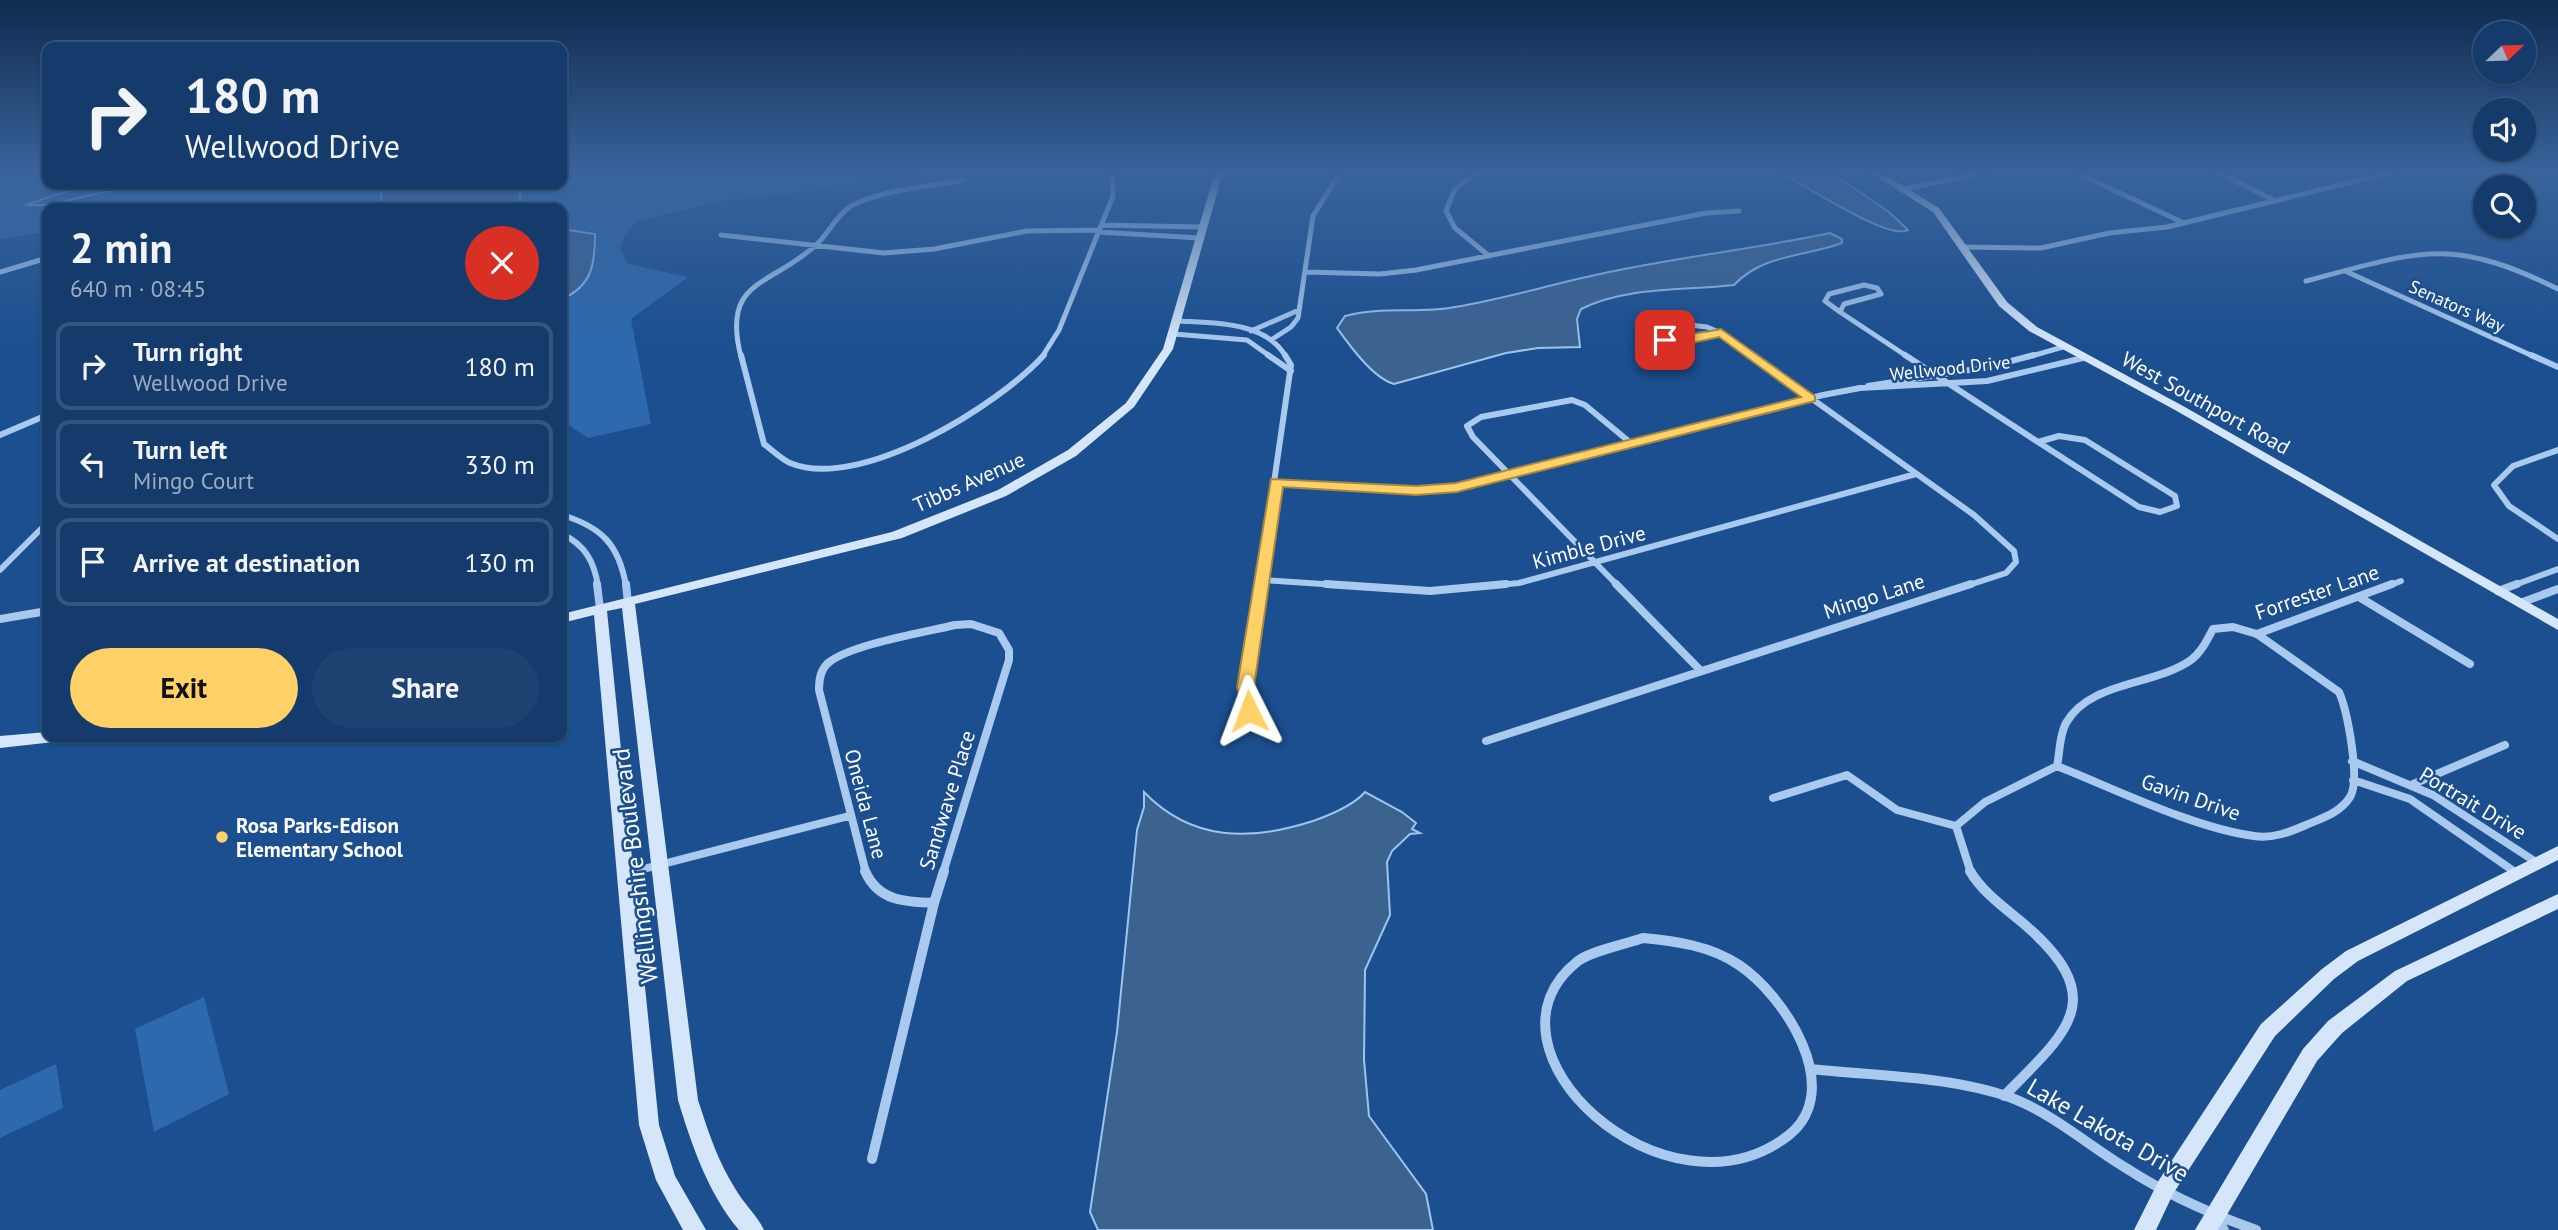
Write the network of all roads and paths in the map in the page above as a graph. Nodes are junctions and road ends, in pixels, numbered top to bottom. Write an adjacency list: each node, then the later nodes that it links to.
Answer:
1 (827, 229): 13 (street)
2 (1089, 229): 13 (street)
3 (1100, 229): 13 (street)
4 (1114, 229): 11 (street)
5 (1114, 229): 11 (street)
6 (1311, 229): 19 (street)
7 (1457, 229): 15 (street)
8 (1622, 229): 15 (street)
9 (1951, 229): 14 (street, West Southport Road)
10 (2136, 229): 14 (street)
11 (1202, 232): 24 (street, Tibbs Avenue)
12 (721, 234): 13 (street)
13 (815, 246)
14 (1965, 247): 31 (street, West Southport Road)
15 (1489, 256): 19 (street)
16 (42, 259): 18 (street)
17 (2344, 271): 20 (street); 21 (street); 33 (street, Senators Way)
18 (0, 272)
19 (1305, 272): 22 (street)
20 (2306, 281)
21 (2558, 289)
22 (1299, 310): 25 (street); 29 (street)
23 (1840, 312): 23 (street); 35 (street)
24 (1178, 321): 25 (street); 27 (street, Tibbs Avenue)
25 (1251, 331): 28 (street)
26 (1721, 333): 26 (street); 38 (street, Mingo Lane)
27 (1174, 334): 30 (street); 59 (street, Tibbs Avenue)
28 (1265, 337): 29 (street); 30 (street)
29 (1272, 340): 34 (street)
30 (1252, 343): 34 (street)
31 (2063, 347): 32 (street, West Southport Road); 35 (street, Wellwood Drive)
32 (2083, 358): 36 (street, Wellwood Drive); 57 (street, West Southport Road)
33 (2558, 367)
34 (1291, 371): 46 (street)
35 (1934, 375): 36 (street); 37 (street, Wellwood Drive)
36 (1951, 385): 37 (street, Wellwood Drive); 41 (street)
37 (1860, 388): 38 (street, Wellwood Drive)
38 (1811, 398): 42 (street, Wellwood Drive); 44 (street, Mingo Lane)
39 (42, 417): 40 (street)
40 (0, 435)
41 (2038, 442): 41 (street)
42 (1632, 444): 45 (street, Wellwood Drive); 45 (street)
43 (2558, 450): 50 (street)
44 (1916, 474): 51 (street, Kimble Drive); 69 (street, Mingo Lane)
45 (1511, 475): 46 (street, Wellwood Drive); 51 (street)
46 (1276, 482): 54 (street)
47 (567, 516): 59 (street, Wellingshire Boulevard)
48 (42, 528): 53 (street)
49 (567, 537): 61 (street, Wellingshire Boulevard)
50 (2558, 539)
51 (1597, 564): 54 (street, Kimble Drive); 69 (street)
52 (2558, 569): 57 (street)
53 (0, 570)
54 (1263, 580): 70 (street)
55 (2401, 581): 58 (street, Forrester Lane)
56 (2558, 589): 60 (street)
57 (2498, 591): 60 (street, West Southport Road)
58 (2359, 597): 66 (street, Forrester Lane); 67 (street)
59 (628, 603): 61 (street, Tibbs Avenue); 84 (street, Wellingshire Boulevard)
60 (2520, 603): 65 (street, West Southport Road)
61 (600, 609): 63 (street, Tibbs Avenue); 86 (street, Wellingshire Boulevard)
62 (42, 612): 64 (street)
63 (567, 617)
64 (0, 619)
65 (2558, 625)
66 (2257, 634): 75 (street, Gavin Drive); 76 (street, Forrester Lane)
67 (2470, 664)
68 (823, 666): 80 (street, Oneida Lane); 88 (street, Sandwave Place)
69 (1700, 670): 72 (street, Mingo Lane)
70 (1256, 723)
71 (42, 738): 73 (street)
72 (1486, 741)
73 (0, 742)
74 (2505, 745): 78 (street)
75 (2352, 761): 77 (street, Gavin Drive); 78 (street, Portrait Drive)
76 (2057, 766): 77 (street, Gavin Drive); 81 (street)
77 (2353, 780): 85 (street, Portrait Drive)
78 (2411, 785): 83 (street, Portrait Drive)
79 (1773, 798): 81 (street)
80 (849, 817): 84 (street); 88 (street, Oneida Lane)
81 (1956, 826): 90 (street)
82 (2558, 852): 83 (street)
83 (2536, 862): 85 (street)
84 (659, 866): 86 (street); 95 (street, Wellingshire Boulevard)
85 (2515, 872): 92 (street)
86 (625, 873): 94 (street, Wellingshire Boulevard)
87 (2558, 901): 93 (street)
88 (934, 904): 91 (street, Sandwave Place)
89 (1811, 1069): 89 (street); 90 (street, Lake Lakota Drive)
90 (2004, 1096): 92 (street, Lake Lakota Drive)
91 (872, 1158)
92 (2166, 1187): 93 (street, Lake Lakota Drive); 96 (street)
93 (2215, 1225): 97 (street, Lake Lakota Drive)
94 (695, 1230)
95 (753, 1230)
96 (2145, 1230)
97 (2256, 1230)

